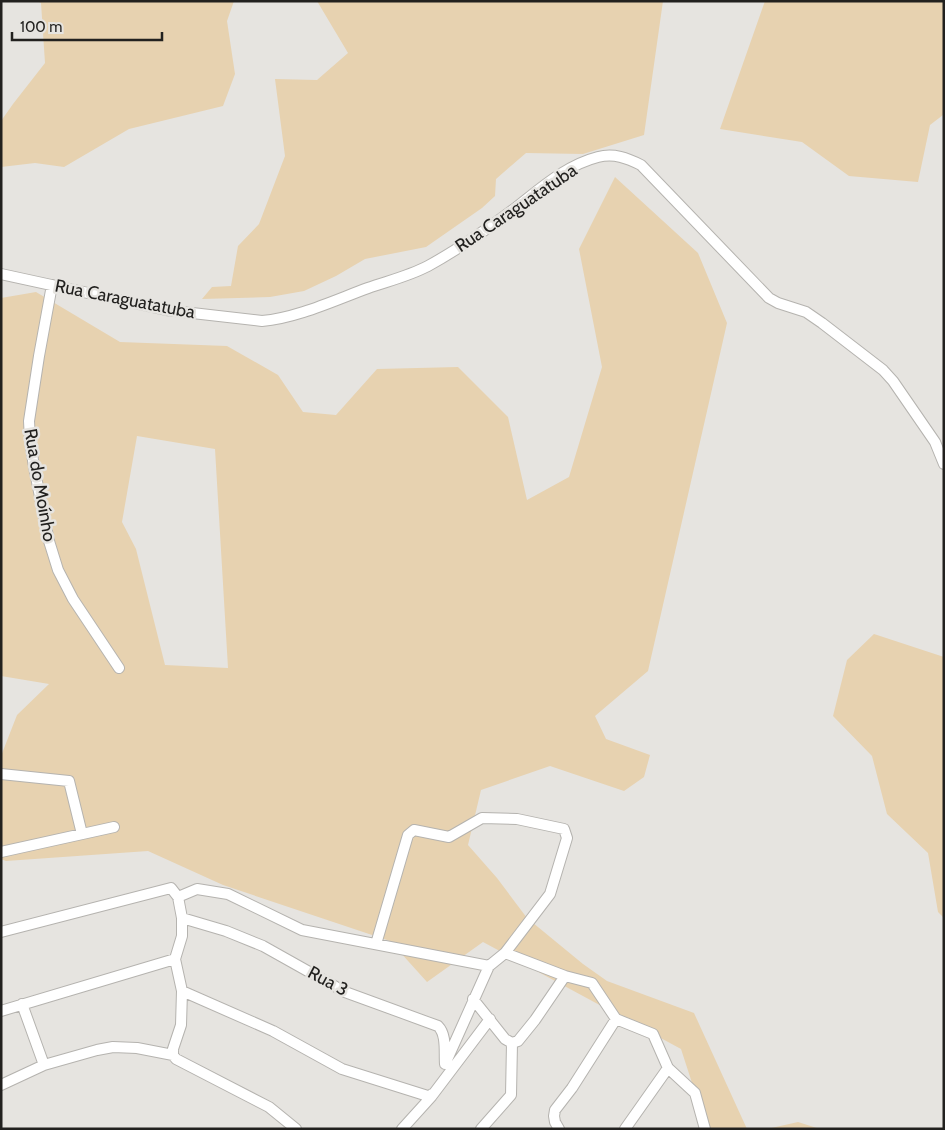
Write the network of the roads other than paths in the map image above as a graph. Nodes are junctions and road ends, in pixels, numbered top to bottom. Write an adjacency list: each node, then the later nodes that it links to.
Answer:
1 (1, 274): 2 (street, Rua Caraguatatuba)
2 (52, 285): 3 (street, Rua Caraguatatuba); 4 (street, Rua do Moínho)
3 (944, 464)
4 (119, 668)
5 (1, 774): 7 (street)
6 (114, 827): 7 (street)
7 (82, 834): 8 (street)
8 (1, 852)
9 (178, 897): 10 (street); 11 (street); 12 (street)
10 (182, 918): 14 (street); 25 (street, Rua 3)
11 (1, 932)
12 (376, 944): 13 (street); 15 (street)
13 (505, 953): 15 (street); 16 (street)
14 (175, 959): 17 (street); 19 (street)
15 (489, 966): 18 (street)
16 (565, 976): 22 (street); 23 (street)
17 (182, 991): 24 (street); 29 (street)
18 (473, 999): 21 (street); 25 (street)
19 (22, 1004): 20 (street); 26 (street)
20 (1, 1011)
21 (490, 1019): 23 (street); 29 (street)
22 (616, 1019): 27 (street); 33 (street)
23 (512, 1043): 32 (street)
24 (173, 1055): 26 (street); 30 (street)
25 (445, 1064): 29 (street)
26 (44, 1065): 28 (street)
27 (668, 1068): 34 (street); 35 (street)
28 (1, 1085)
29 (431, 1097): 31 (street)
30 (296, 1129)
31 (402, 1129)
32 (480, 1129)
33 (559, 1129)
34 (625, 1129)
35 (705, 1129)

